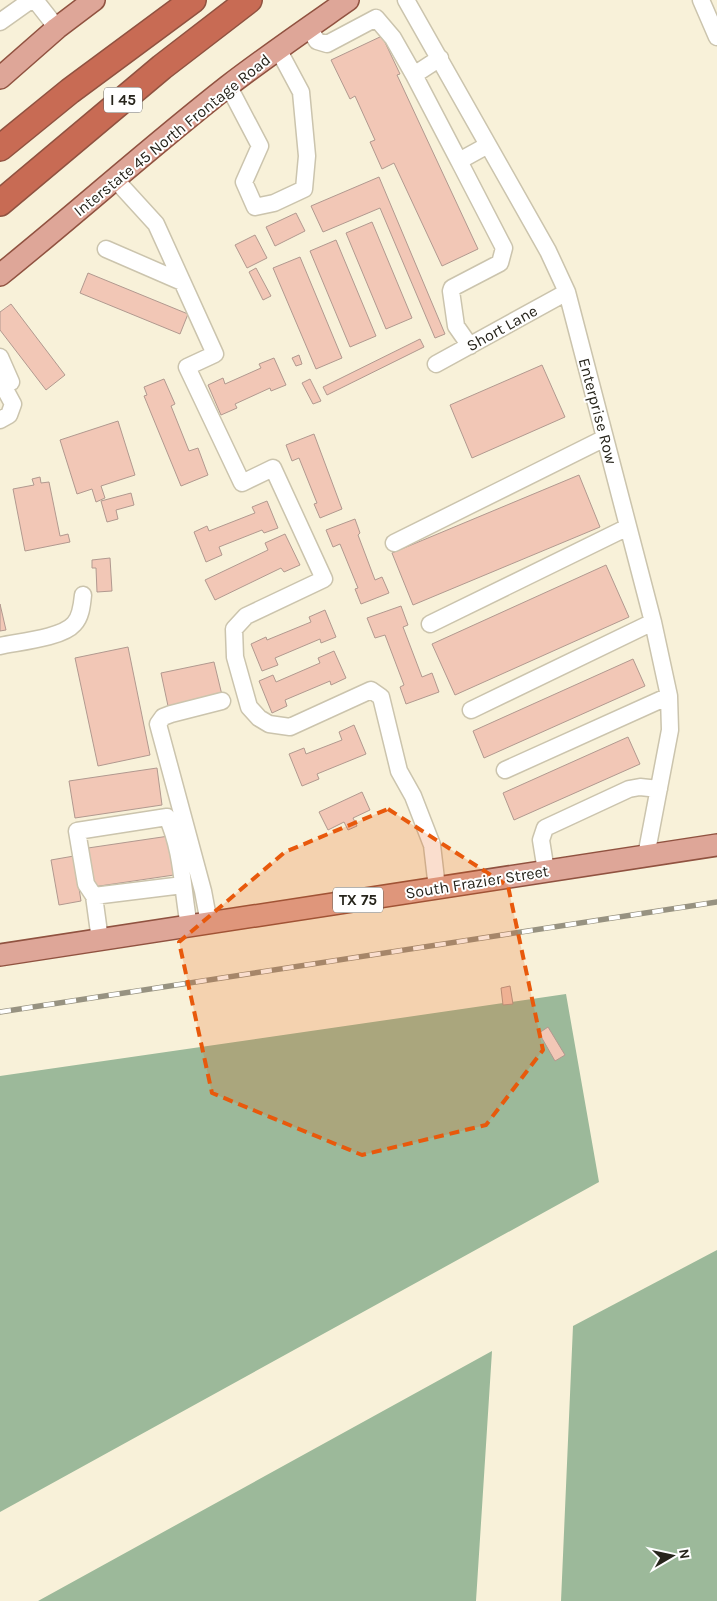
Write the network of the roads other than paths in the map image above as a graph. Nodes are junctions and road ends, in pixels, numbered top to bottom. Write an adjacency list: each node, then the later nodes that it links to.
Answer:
1 (31, 0): 9 (street)
2 (35, 0): 10 (street)
3 (94, 0): 10 (main road)
4 (193, 0): 19 (highway, I 45)
5 (249, 0): 22 (highway, I 45)
6 (348, 0): 11 (main road, Interstate 45 North Frontage Road)
7 (406, 0): 14 (street, Enterprise Row)
8 (701, 0): 12 (street)
9 (1, 17)
10 (57, 28): 16 (main road)
11 (309, 28): 13 (main road, Interstate 45 North Frontage Road); 15 (street)
12 (717, 37)
13 (278, 49): 17 (main road, Interstate 45 North Frontage Road); 17 (street)
14 (440, 58): 15 (street); 18 (street, Enterprise Row)
15 (414, 75): 20 (street)
16 (0, 78)
17 (228, 85): 21 (main road, Interstate 45 North Frontage Road)
18 (488, 145): 20 (street); 26 (street, Enterprise Row)
19 (0, 148)
20 (459, 161): 27 (street)
21 (114, 178): 24 (main road, Interstate 45 North Frontage Road); 25 (street)
22 (0, 203)
23 (106, 249): 25 (street)
24 (0, 275)
25 (182, 282): 48 (street)
26 (567, 292): 27 (street, Short Lane); 32 (street, Enterprise Row)
27 (470, 346): 29 (street, Short Lane)
28 (0, 357): 30 (street)
29 (436, 364)
30 (5, 381): 31 (street)
31 (0, 420)
32 (605, 438): 33 (street, Enterprise Row); 34 (street)
33 (628, 527): 36 (street, Enterprise Row); 37 (street)
34 (394, 544)
35 (83, 595): 38 (street)
36 (653, 622): 39 (street, Enterprise Row); 41 (street)
37 (430, 624)
38 (0, 646)
39 (669, 696): 42 (street); 43 (street, Enterprise Row)
40 (222, 701): 50 (street)
41 (471, 710)
42 (505, 770)
43 (659, 789): 45 (street, Enterprise Row); 46 (street)
44 (717, 845): 45 (main road, South Frazier Street / TX 75)
45 (646, 856): 46 (main road, South Frazier Street / TX 75)
46 (546, 871): 48 (main road, South Frazier Street / TX 75)
47 (183, 885): 49 (street); 49 (street); 50 (street)
48 (437, 888): 50 (main road, South Frazier Street / TX 75)
49 (94, 896): 51 (street)
50 (199, 924): 51 (main road, South Frazier Street / TX 75)
51 (100, 940): 52 (main road, South Frazier Street / TX 75)
52 (0, 955)

